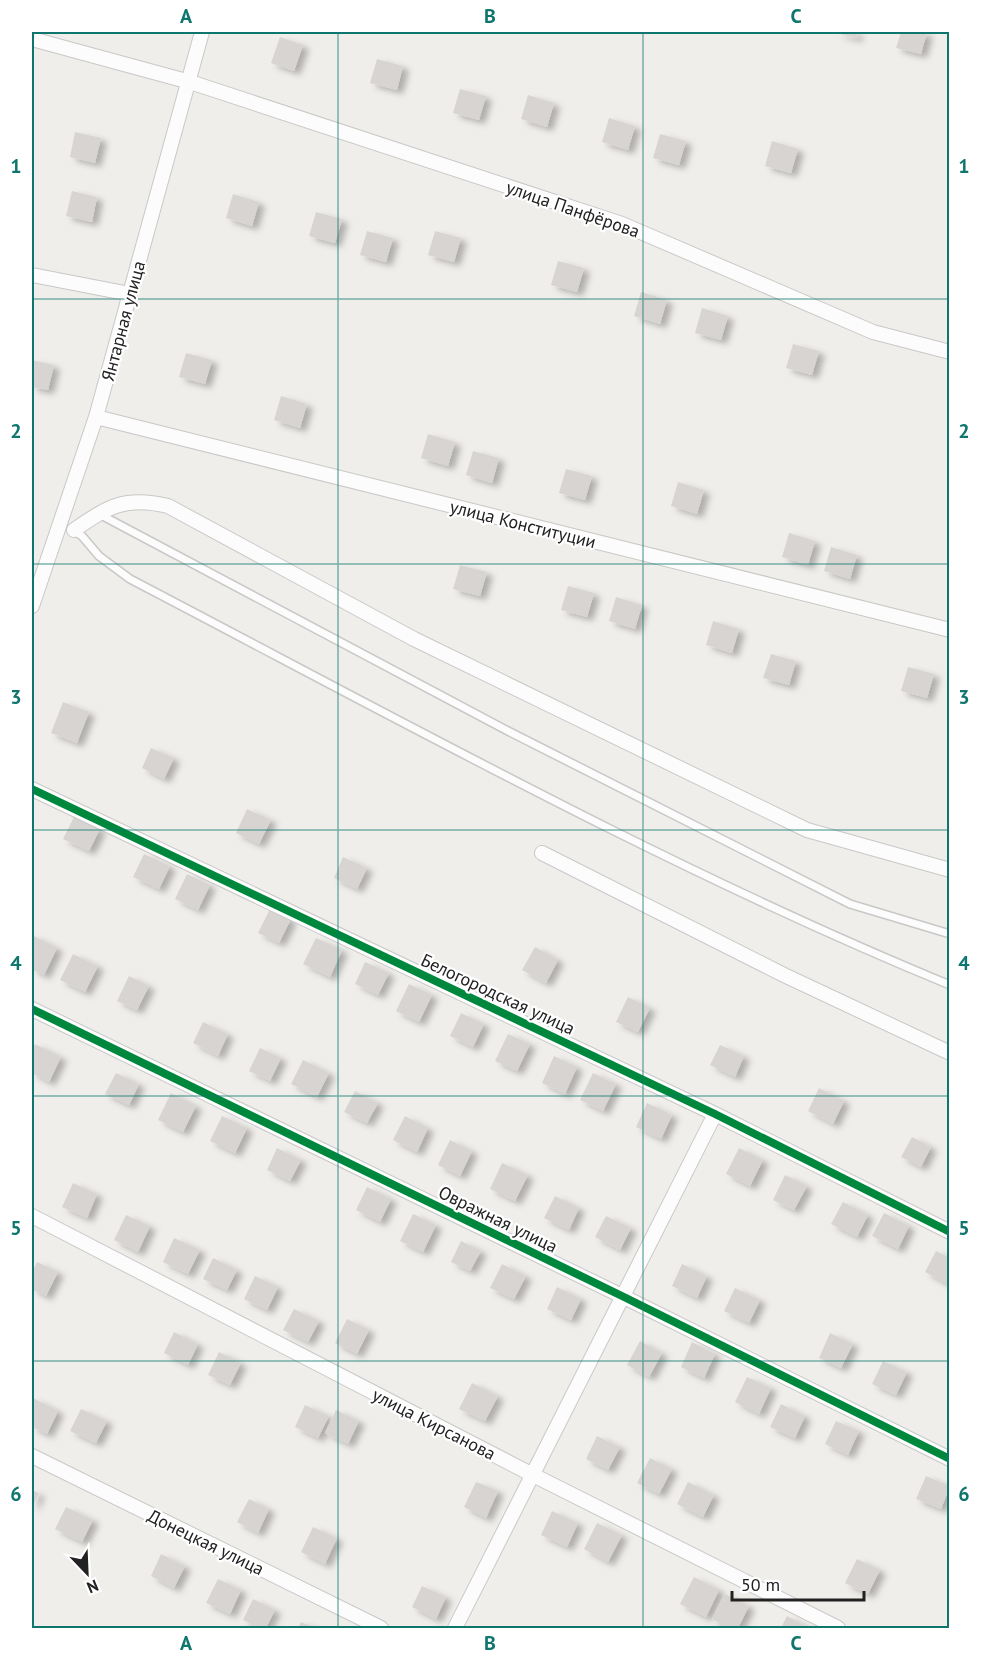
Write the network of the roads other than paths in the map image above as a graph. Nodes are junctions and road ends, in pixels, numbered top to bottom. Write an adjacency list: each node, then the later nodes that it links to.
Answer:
1 (202, 32): 3 (street, Янтарная улица)
2 (32, 39): 3 (street, улица Панфёрова)
3 (190, 82): 5 (street, Янтарная улица); 6 (street, улица Панфёрова)
4 (32, 275): 5 (street)
5 (130, 294): 7 (street, Янтарная улица)
6 (950, 352)
7 (96, 417): 9 (street, Янтарная улица); 12 (street, улица Конституции)
8 (98, 514): 10 (street); 15 (street); 16 (lane)
9 (58, 525): 10 (lane); 11 (street, Янтарная улица)
10 (74, 530): 17 (lane)
11 (32, 606)
12 (950, 630)
13 (32, 789): 20 (street, Белогородская улица)
14 (542, 854): 19 (street)
15 (950, 870)
16 (950, 934)
17 (950, 985)
18 (32, 1009): 23 (street, Овражная улица)
19 (950, 1053)
20 (715, 1114): 22 (street, Белогородская улица); 23 (street)
21 (32, 1216): 26 (street, улица Кирсанова)
22 (950, 1232)
23 (624, 1297): 25 (street, Овражная улица); 26 (street)
24 (32, 1456): 27 (street, Донецкая улица)
25 (950, 1459)
26 (532, 1475): 28 (street); 29 (street, улица Кирсанова)
27 (381, 1629)
28 (455, 1629)
29 (838, 1629)

